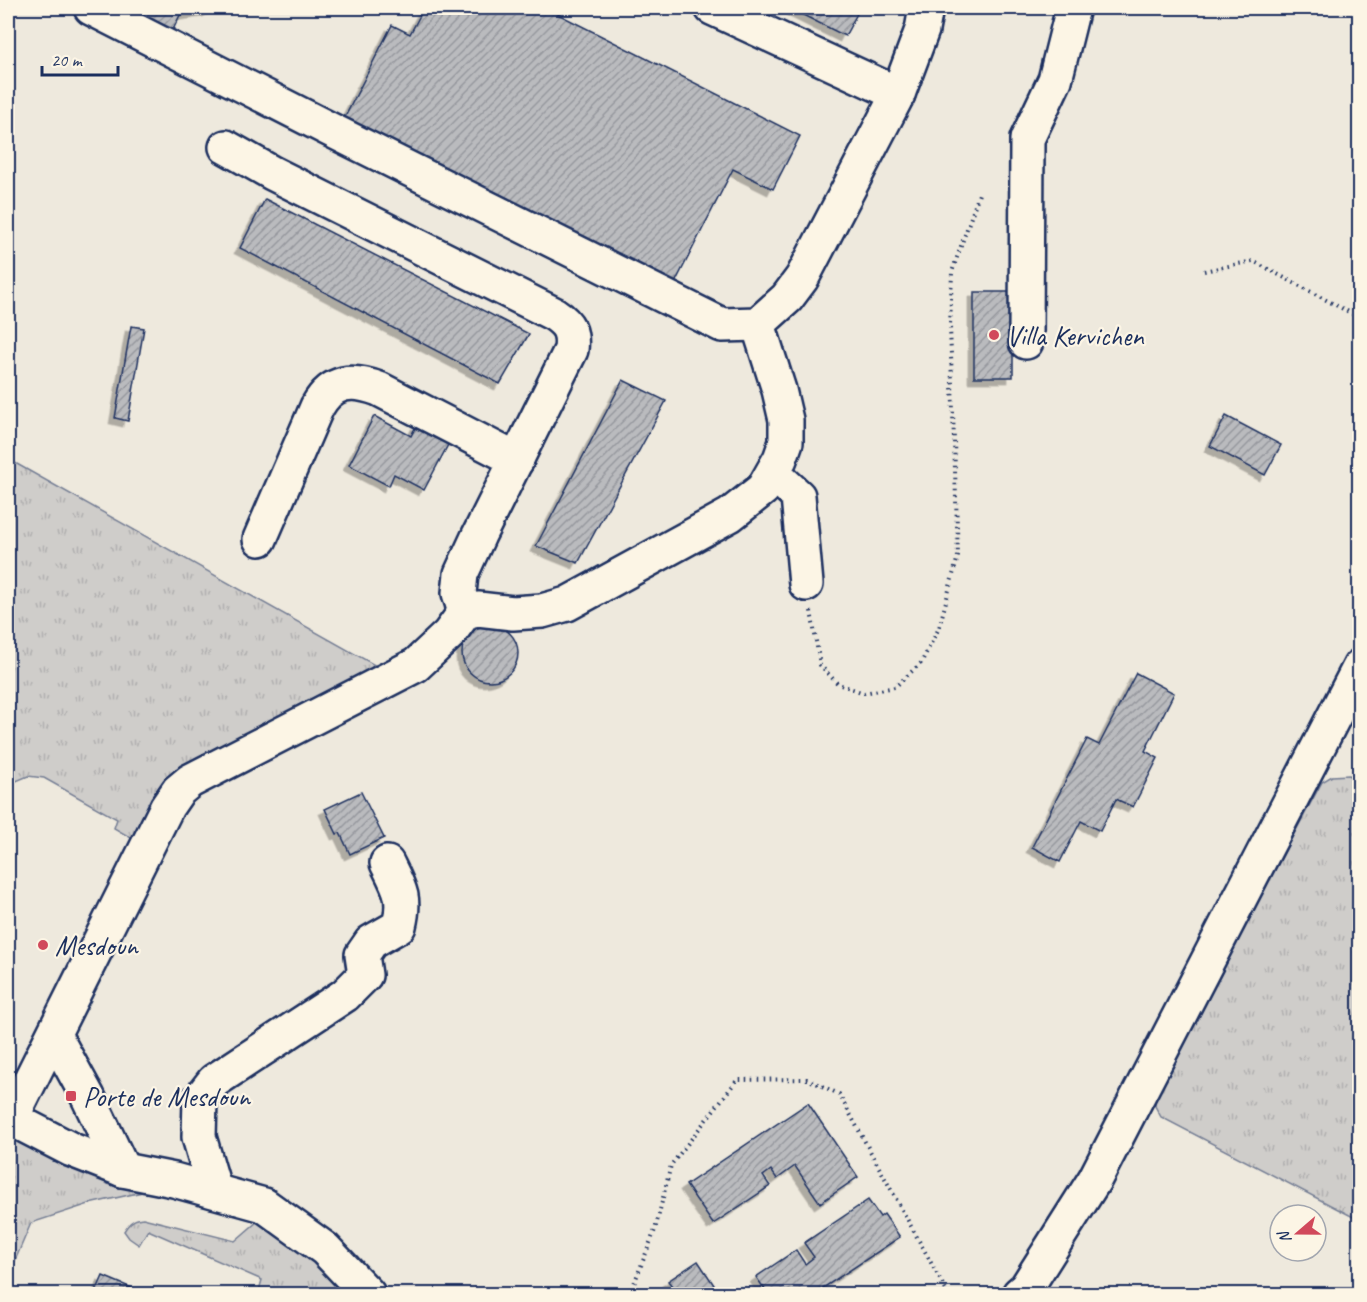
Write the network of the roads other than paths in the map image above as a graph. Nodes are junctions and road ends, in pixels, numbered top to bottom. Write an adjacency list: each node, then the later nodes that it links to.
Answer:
1 (91, 8): 7 (street)
2 (712, 8): 5 (street)
3 (926, 8): 5 (street)
4 (1073, 8): 8 (street)
5 (898, 94): 7 (street)
6 (226, 147): 9 (street)
7 (758, 324): 10 (street)
8 (1026, 342)
9 (517, 460): 11 (street); 13 (street)
10 (774, 474): 12 (street); 13 (street)
11 (260, 539)
12 (806, 584)
13 (465, 612): 16 (street)
14 (1359, 666): 21 (street)
15 (387, 863): 19 (street)
16 (54, 1035): 17 (street); 18 (street)
17 (9, 1118): 18 (street)
18 (123, 1170): 19 (street)
19 (216, 1191): 20 (street)
20 (368, 1294)
21 (1019, 1294)

